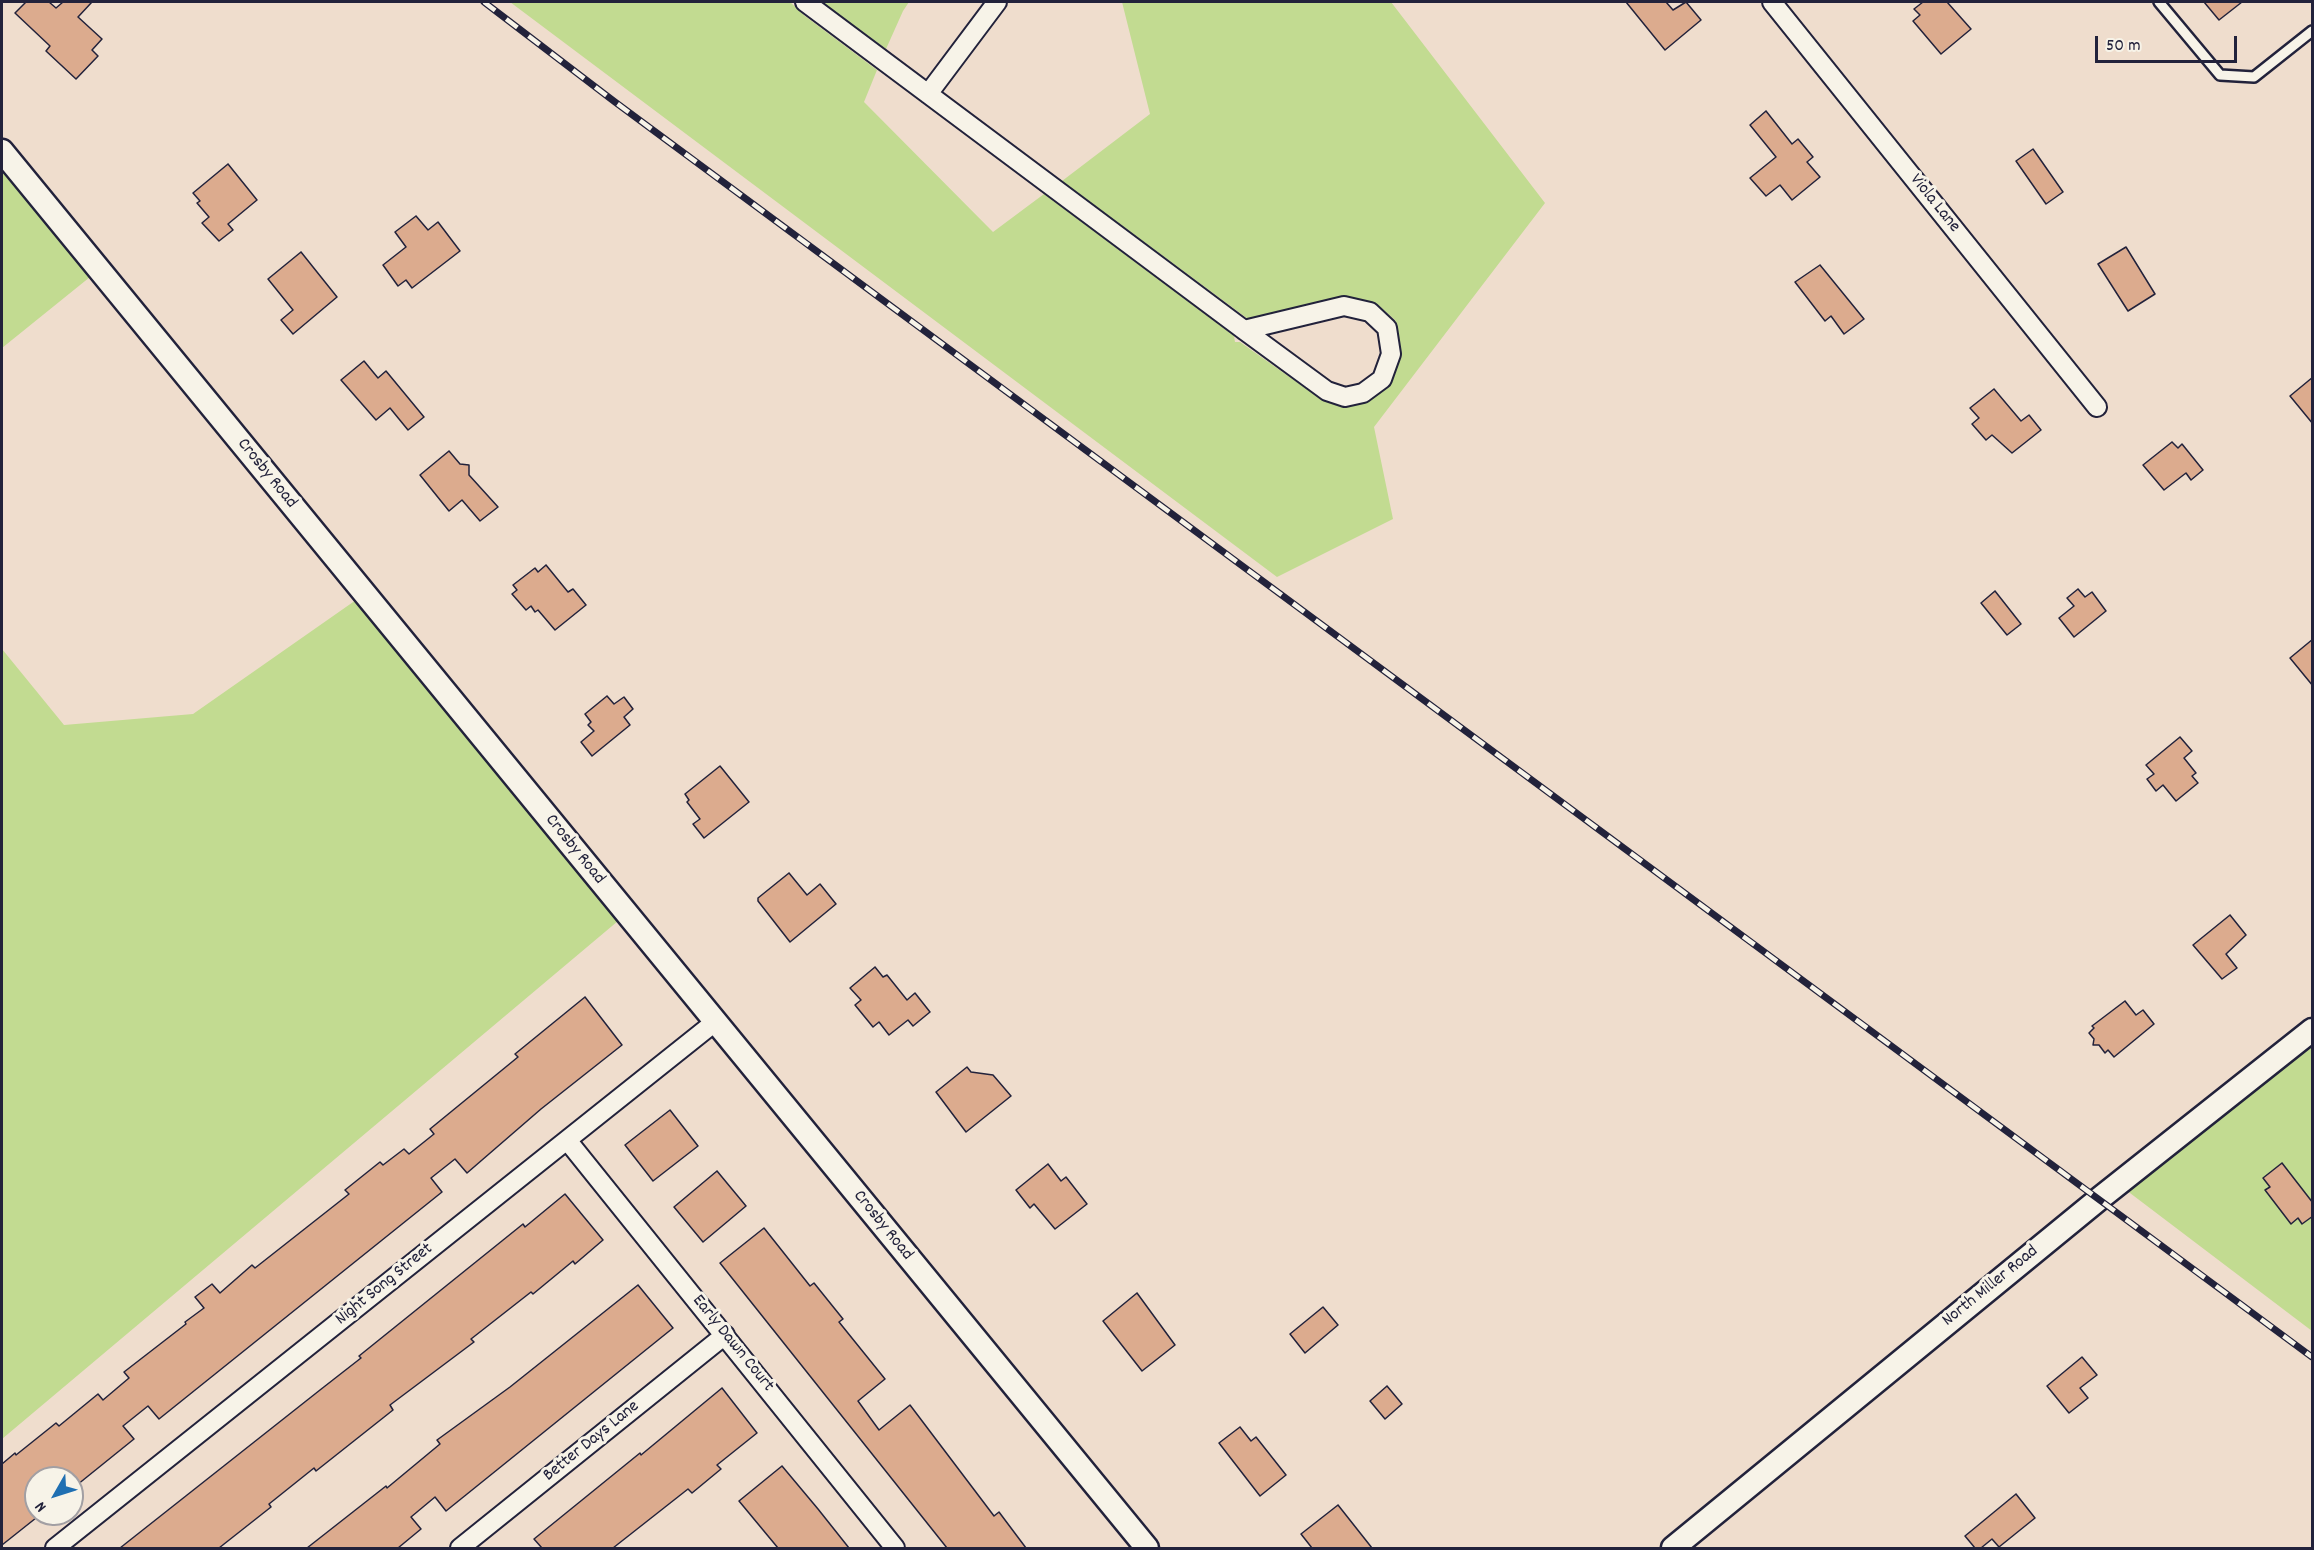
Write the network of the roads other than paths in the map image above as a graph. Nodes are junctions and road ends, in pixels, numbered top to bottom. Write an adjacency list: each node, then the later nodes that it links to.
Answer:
1 (805, 2): 6 (street)
2 (998, 2): 6 (street)
3 (1772, 2): 9 (street, Viola Lane)
4 (2159, 2): 5 (lane)
5 (2313, 31)
6 (928, 94): 8 (street)
7 (2, 152): 10 (street, Crosby Road)
8 (1244, 330): 8 (street)
9 (2097, 407)
10 (715, 1022): 12 (street, Night Song Street); 17 (street, Crosby Road)
11 (2313, 1030): 18 (street, North Miller Road)
12 (567, 1140): 13 (street, Early Dawn Court); 14 (street, Night Song Street)
13 (725, 1335): 15 (street, Better Days Lane); 16 (street, Early Dawn Court)
14 (55, 1548)
15 (460, 1548)
16 (895, 1548)
17 (1147, 1548)
18 (1673, 1548)

